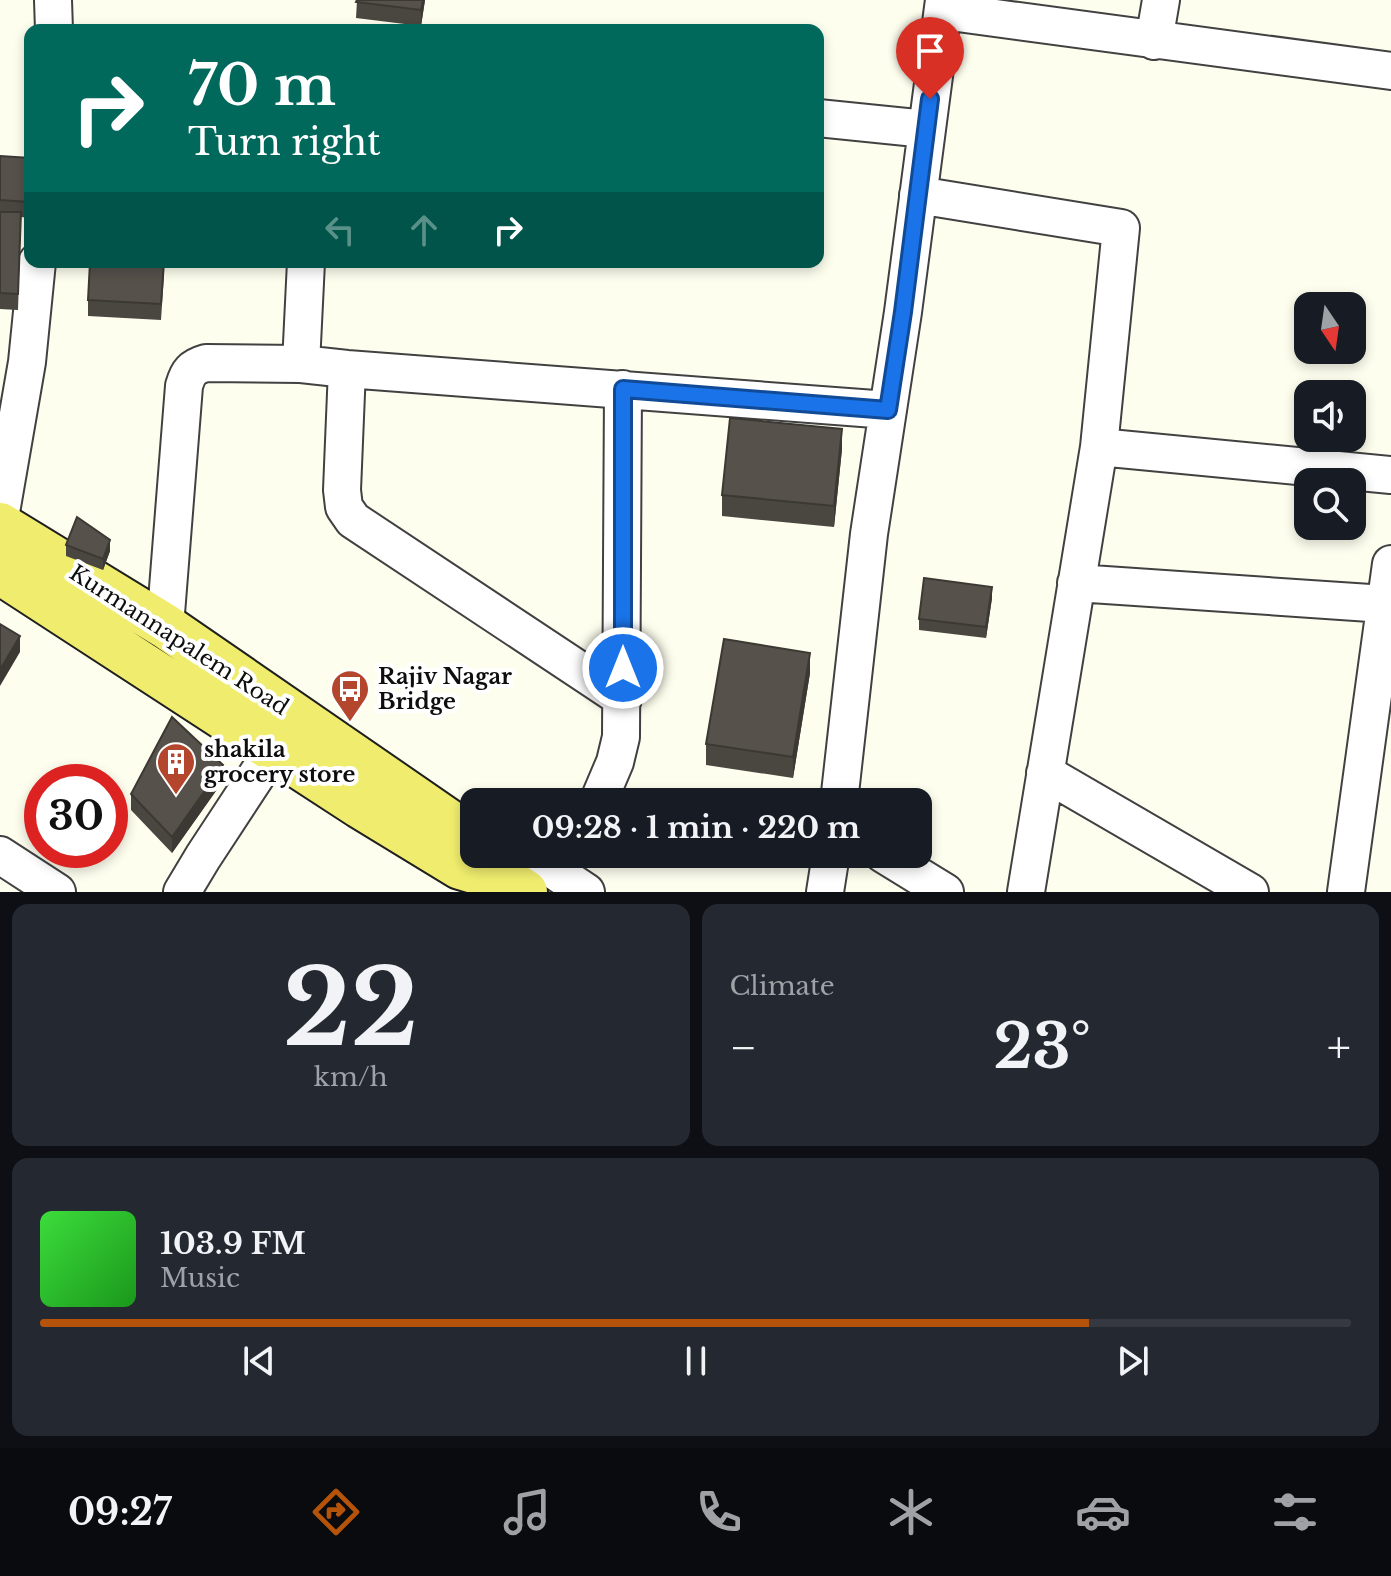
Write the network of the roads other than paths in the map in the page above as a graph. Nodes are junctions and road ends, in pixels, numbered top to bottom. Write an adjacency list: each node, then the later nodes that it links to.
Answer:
1 (53, 0): 4 (street)
2 (1161, 0): 5 (street)
3 (944, 6): 5 (street); 8 (street)
4 (54, 24)
5 (1154, 41): 6 (street)
6 (1391, 71)
7 (824, 119): 8 (street)
8 (926, 129): 9 (street)
9 (918, 195): 15 (street); 16 (street)
10 (36, 268): 18 (street)
11 (306, 268): 12 (street)
12 (301, 364): 13 (street); 24 (street)
13 (347, 369): 14 (street); 25 (street)
14 (623, 389): 15 (street); 25 (street)
15 (888, 410): 29 (street)
16 (1099, 447): 17 (street); 22 (street)
17 (1391, 475)
18 (0, 518)
19 (0, 525): 24 (main road, Kurmannapalem Road)
20 (1391, 564): 23 (street)
21 (0, 572): 26 (main road, Kurmannapalem Road)
22 (1076, 583): 23 (street); 27 (street)
23 (1385, 604): 40 (street)
24 (165, 626): 26 (main road, Kurmannapalem Road)
25 (623, 699): 28 (street)
26 (284, 733): 30 (main road, Kurmannapalem Road); 35 (street)
27 (1045, 773): 38 (street); 39 (street)
28 (604, 788)
29 (841, 788)
30 (460, 846)
31 (0, 855): 34 (street)
32 (829, 868): 36 (street)
33 (906, 868): 37 (street)
34 (57, 892)
35 (182, 892)
36 (825, 892)
37 (945, 892)
38 (1026, 892)
39 (1250, 892)
40 (1346, 892)

